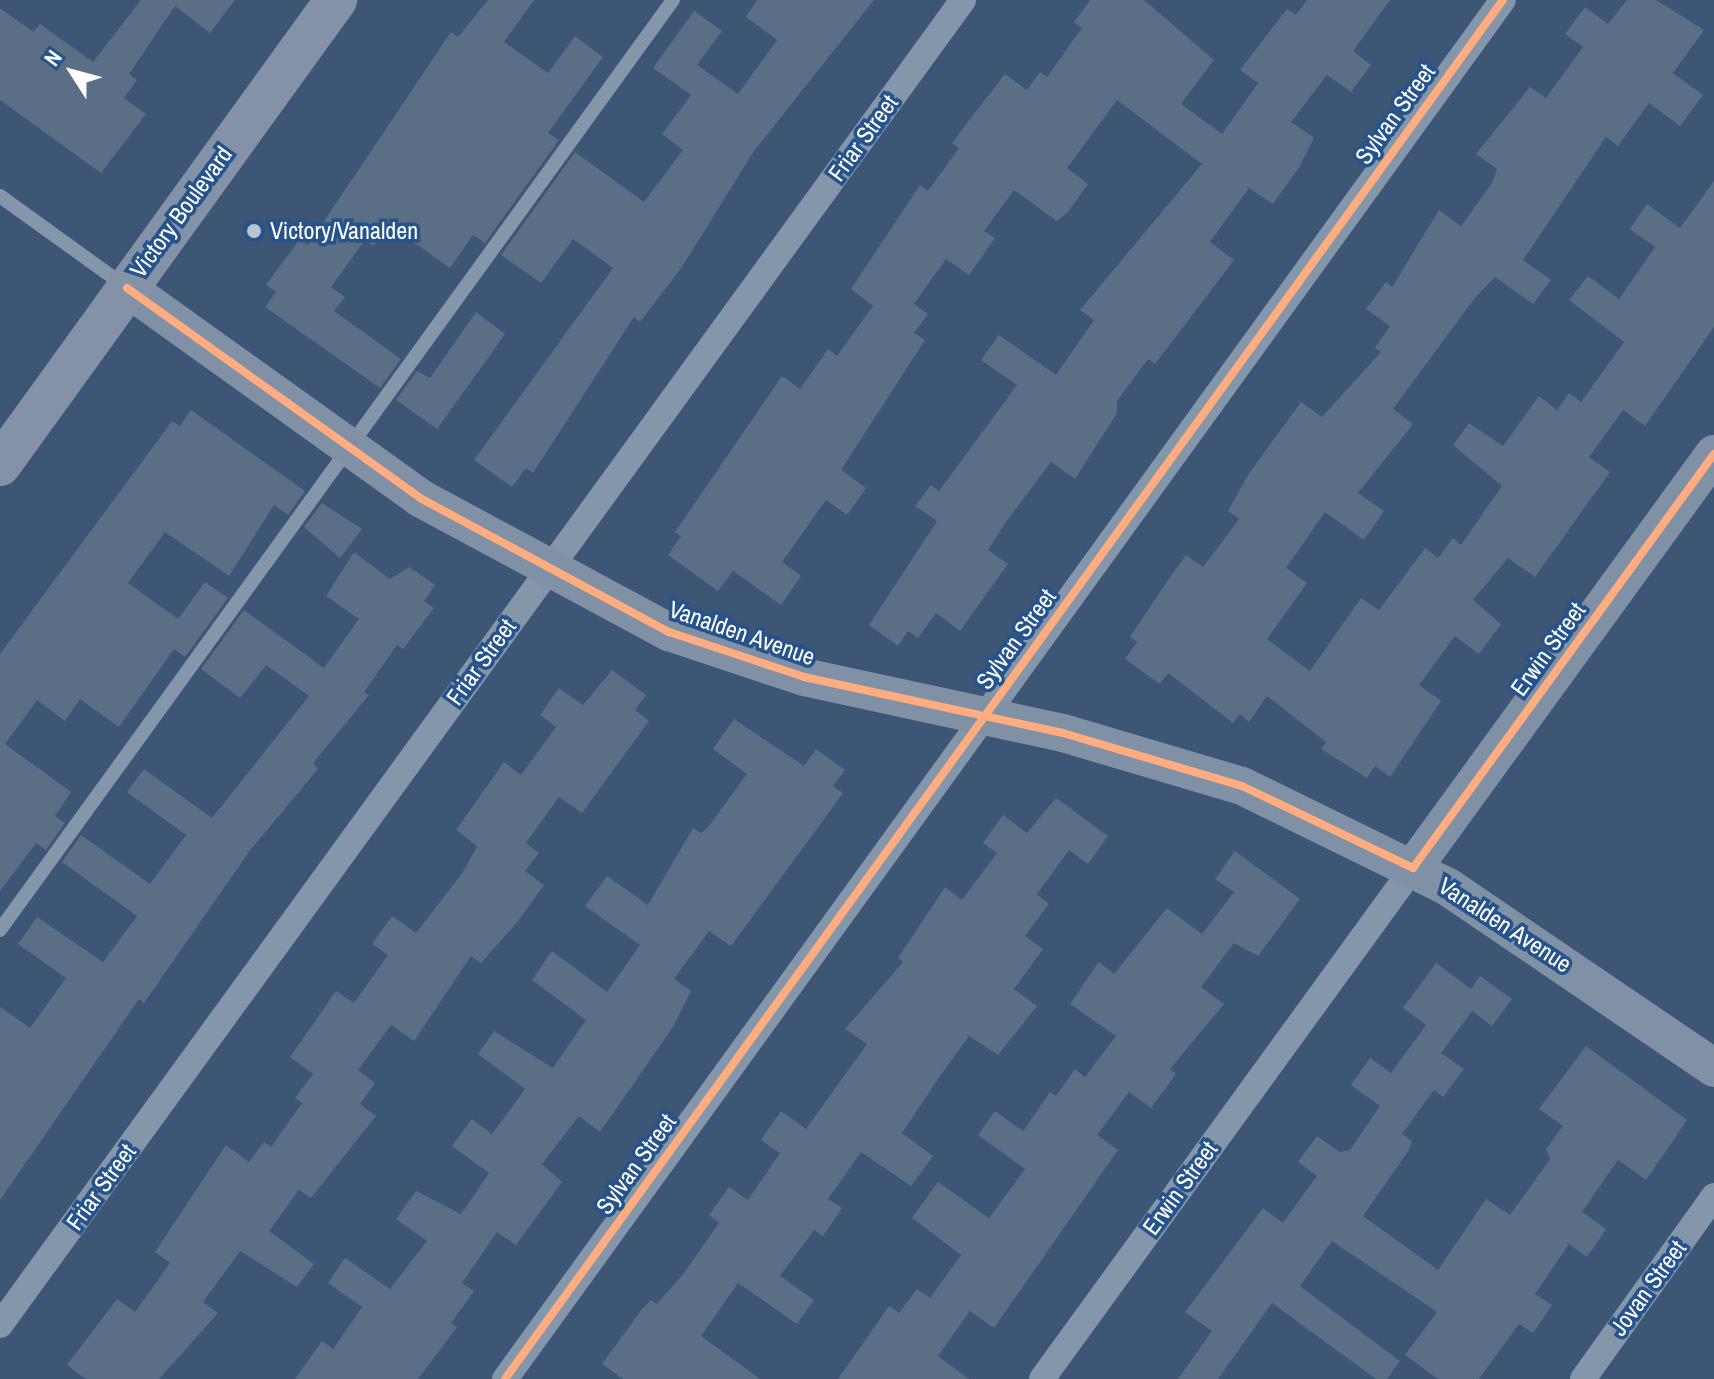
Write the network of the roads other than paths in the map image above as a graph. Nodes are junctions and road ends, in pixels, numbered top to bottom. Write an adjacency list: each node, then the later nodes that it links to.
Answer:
1 (336, 0): 6 (main road, Victory Boulevard)
2 (673, 0): 7 (lane)
3 (963, 0): 10 (street, Friar Street)
4 (1503, 0): 11 (street, Sylvan Street)
5 (0, 196): 6 (lane, Vanalden Avenue)
6 (127, 288): 7 (street, Vanalden Avenue); 9 (main road, Victory Boulevard)
7 (349, 448): 10 (street, Vanalden Avenue); 13 (lane)
8 (1714, 454): 12 (street, Erwin Street)
9 (0, 465)
10 (548, 571): 11 (street, Vanalden Avenue); 16 (street, Friar Street)
11 (983, 719): 12 (street, Vanalden Avenue); 17 (street, Sylvan Street)
12 (1413, 868): 14 (street, Vanalden Avenue); 18 (street, Erwin Street)
13 (0, 930)
14 (1714, 1068)
15 (1714, 1196): 19 (street, Jovan Street)
16 (0, 1325)
17 (505, 1379)
18 (1042, 1379)
19 (1583, 1379)

